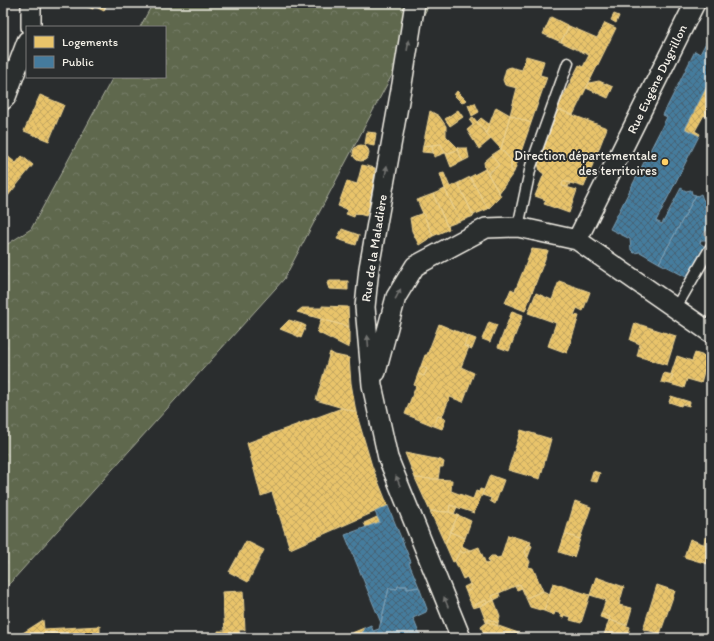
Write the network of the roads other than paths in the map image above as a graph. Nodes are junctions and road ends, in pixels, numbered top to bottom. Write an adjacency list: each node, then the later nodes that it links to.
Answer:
1 (31, 3): 4 (street)
2 (415, 3): 13 (street, Rue de la Maladière, one-way to 2)
3 (695, 3): 9 (street, Rue Eugène Dugrillon)
4 (31, 26)
5 (26, 44): 7 (street)
6 (568, 63): 8 (lane)
7 (3, 100)
8 (518, 227): 9 (street); 13 (street, one-way to 8)
9 (577, 240): 11 (street)
10 (711, 247): 11 (lane)
11 (675, 309): 12 (street)
12 (711, 333)
13 (372, 385): 14 (street, Rue de la Maladière, one-way to 13)
14 (461, 638)

